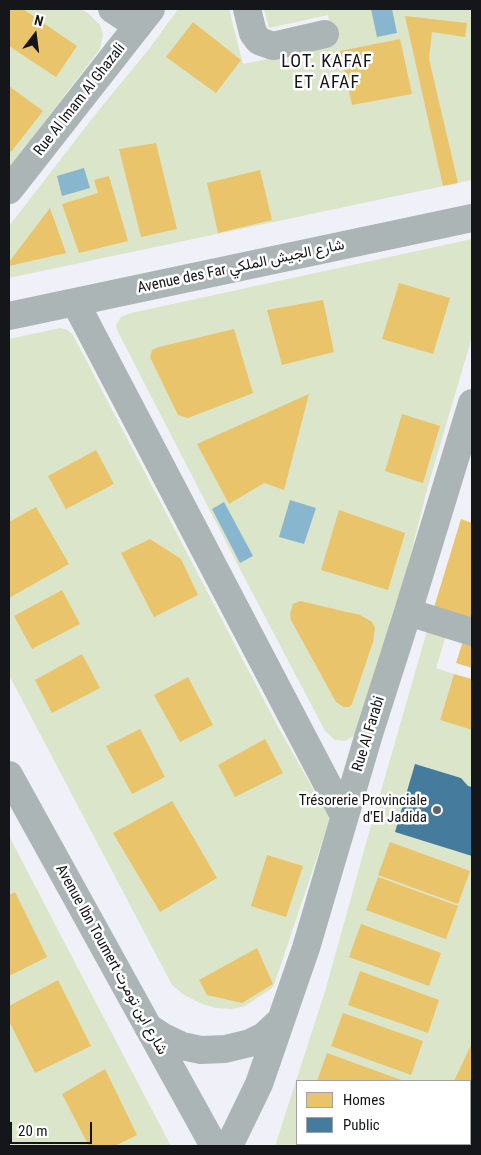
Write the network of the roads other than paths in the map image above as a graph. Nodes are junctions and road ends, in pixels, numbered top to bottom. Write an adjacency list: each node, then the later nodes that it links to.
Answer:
1 (112, 9): 3 (street)
2 (247, 9): 4 (street)
3 (145, 17): 5 (street, Rue Al Imam Al Ghazali)
4 (325, 34)
5 (9, 190)
6 (472, 218): 7 (street, Avenue des Far شارع الجيش الملكي)
7 (75, 302): 8 (street, Avenue des Far شارع الجيش الملكي); 13 (street)
8 (9, 316)
9 (472, 402): 10 (street, Rue Al Farabi)
10 (408, 612): 11 (street); 13 (street, Rue Al Farabi)
11 (472, 632)
12 (9, 775): 15 (street, Avenue Ibn Toumert شارع ابن تومرت)
13 (344, 816): 14 (street, Rue Al Farabi)
14 (280, 1021): 15 (street); 17 (street, Rue Al Farabi)
15 (148, 1027): 16 (street, Avenue Ibn Toumert شارع ابن تومرت)
16 (214, 1146)
17 (229, 1146)

